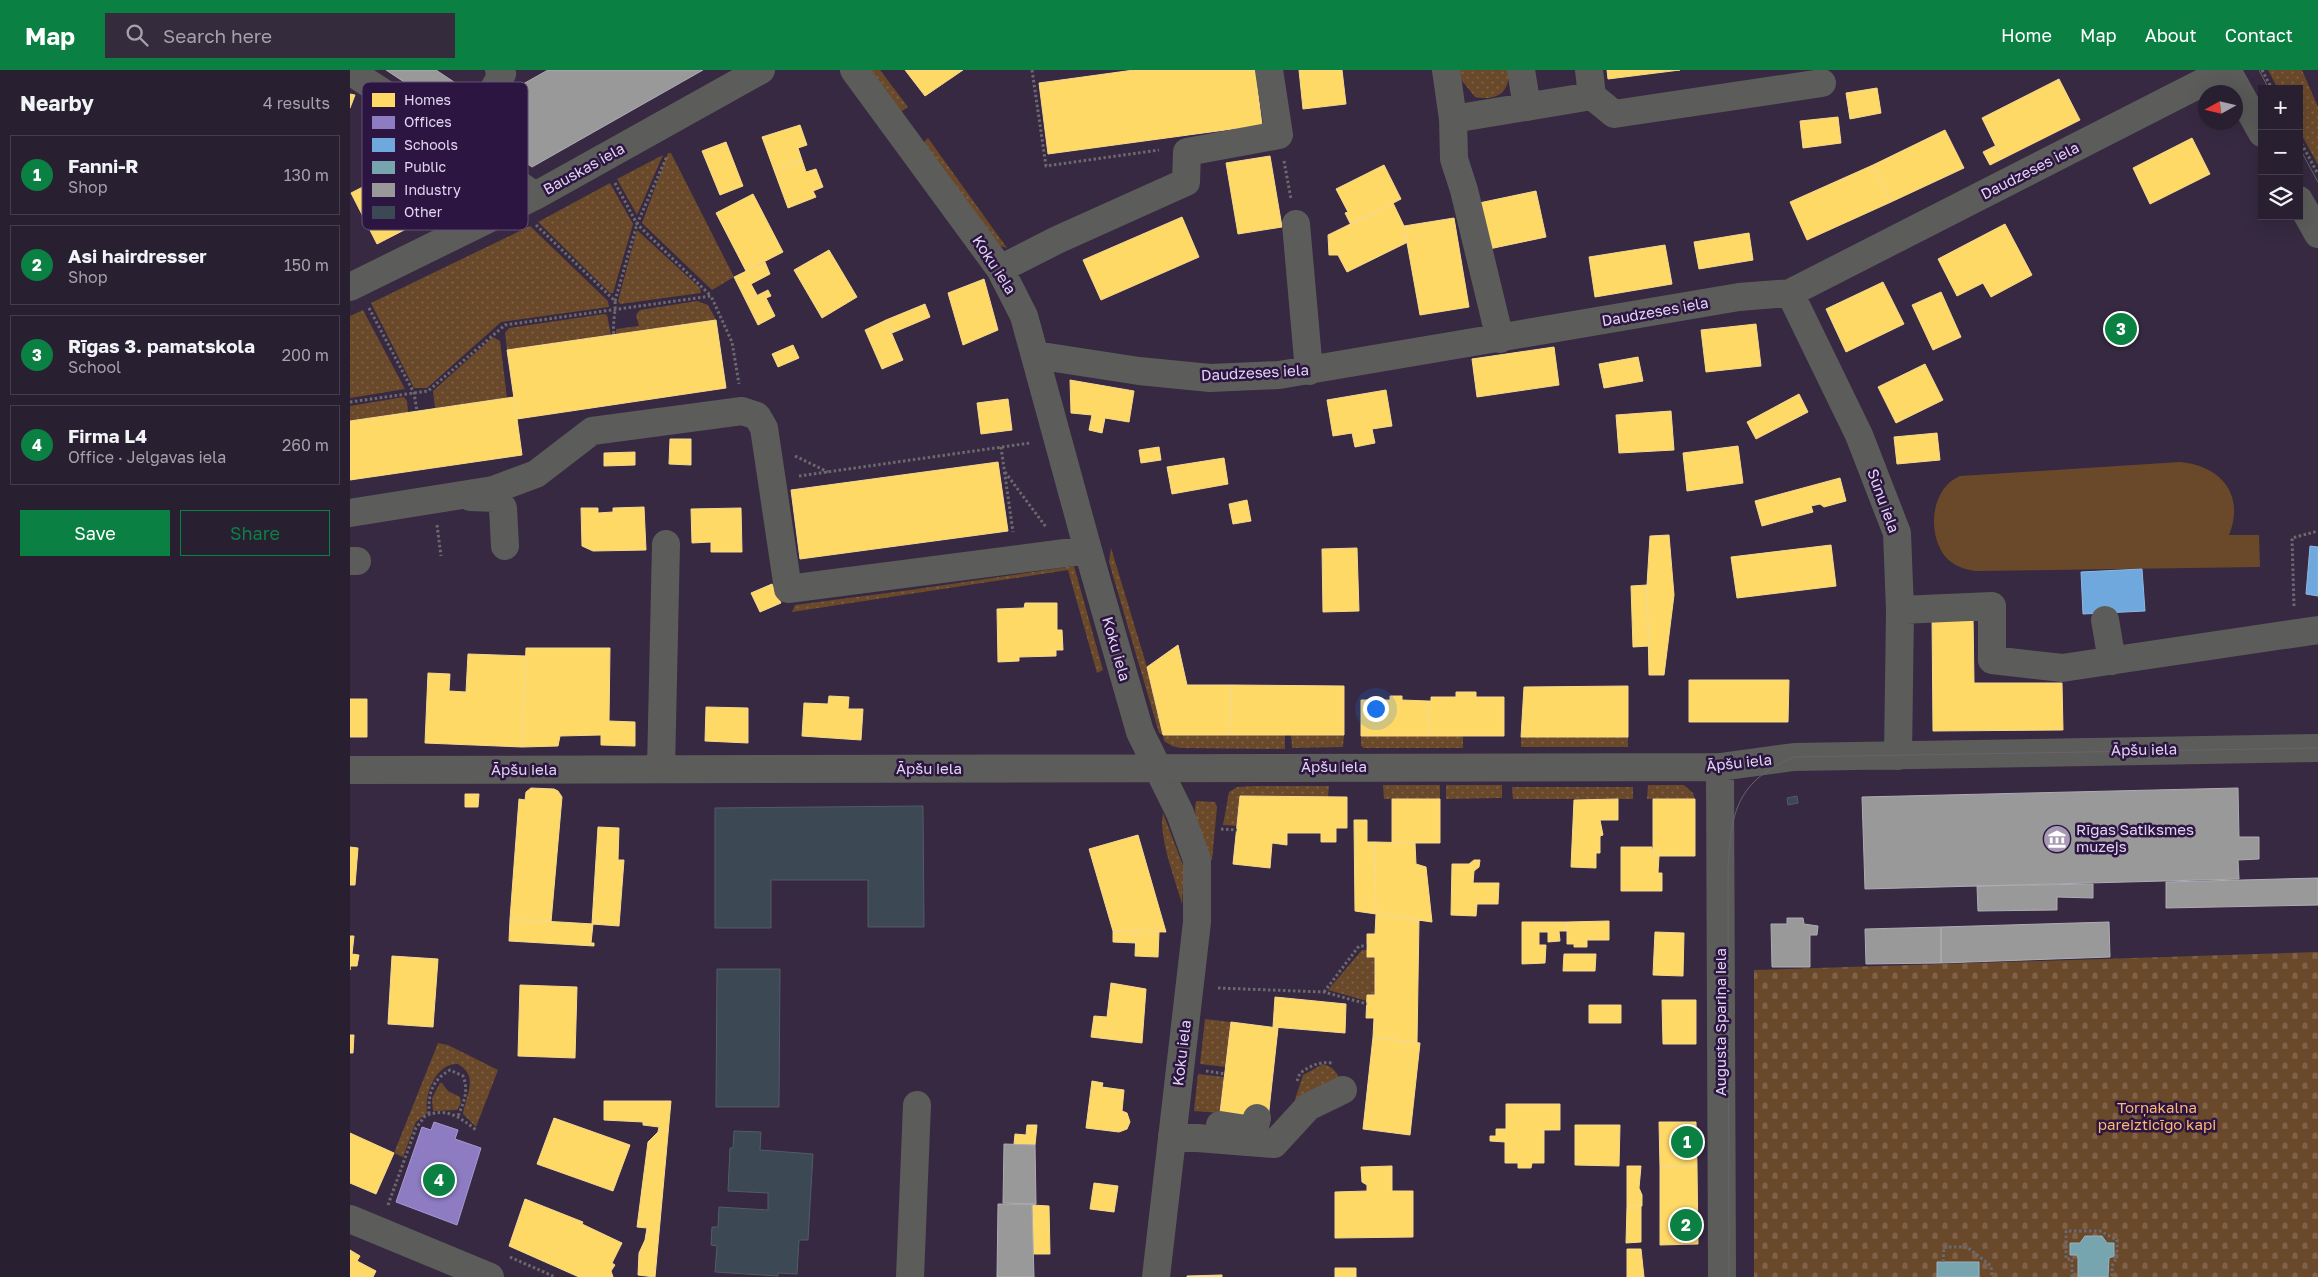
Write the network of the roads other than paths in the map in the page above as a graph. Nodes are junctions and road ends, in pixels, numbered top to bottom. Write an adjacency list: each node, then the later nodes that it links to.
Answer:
1 (499, 70): 10 (street)
2 (761, 70): 18 (street, Bauskas iela)
3 (854, 70): 23 (street, Koku iela)
4 (1269, 70): 23 (street)
5 (1446, 70): 14 (street)
6 (1521, 70): 13 (street)
7 (2227, 70): 15 (street); 24 (street, Daudzeses iela)
8 (354, 72): 9 (street)
9 (369, 82)
10 (498, 82)
11 (1591, 83): 12 (street); 13 (street)
12 (1822, 83)
13 (1527, 107): 14 (street)
14 (1453, 118): 26 (street)
15 (2260, 130)
16 (528, 204): 18 (street)
17 (2303, 207): 22 (street)
18 (533, 209): 19 (street, Bauskas iela)
19 (528, 211)
20 (1296, 224): 28 (street)
21 (490, 230): 25 (street, Bauskas iela)
22 (2318, 234)
23 (1000, 269): 27 (street, Koku iela)
24 (1790, 293): 26 (street, Daudzeses iela); 34 (street, Sūnu iela)
25 (358, 295)
26 (1500, 339): 28 (street, Daudzeses iela)
27 (1035, 355): 28 (street, Daudzeses iela); 33 (street, Koku iela)
28 (1309, 370)
29 (464, 496): 30 (street); 32 (street); 33 (street)
30 (350, 513)
31 (666, 544): 42 (street)
32 (505, 546)
33 (1088, 550): 41 (street, Koku iela)
34 (1900, 610): 37 (street); 39 (street, Sūnu iela)
35 (2105, 620): 37 (street)
36 (2306, 631): 37 (street)
37 (2112, 661)
38 (2318, 748): 39 (street, Āpšu iela)
39 (1898, 756): 40 (street, Āpšu iela)
40 (1720, 767): 41 (street, Āpšu iela); 52 (street, Augusta Spariņa iela)
41 (1158, 768): 42 (street, Āpšu iela); 47 (street, Koku iela)
42 (660, 769): 43 (street, Āpšu iela)
43 (350, 770)
44 (1343, 1090): 47 (street)
45 (917, 1105): 50 (street)
46 (1256, 1118): 47 (street)
47 (1173, 1127): 51 (street, Koku iela)
48 (350, 1219): 49 (street)
49 (490, 1277)
50 (910, 1277)
51 (1156, 1277)
52 (1722, 1277)

